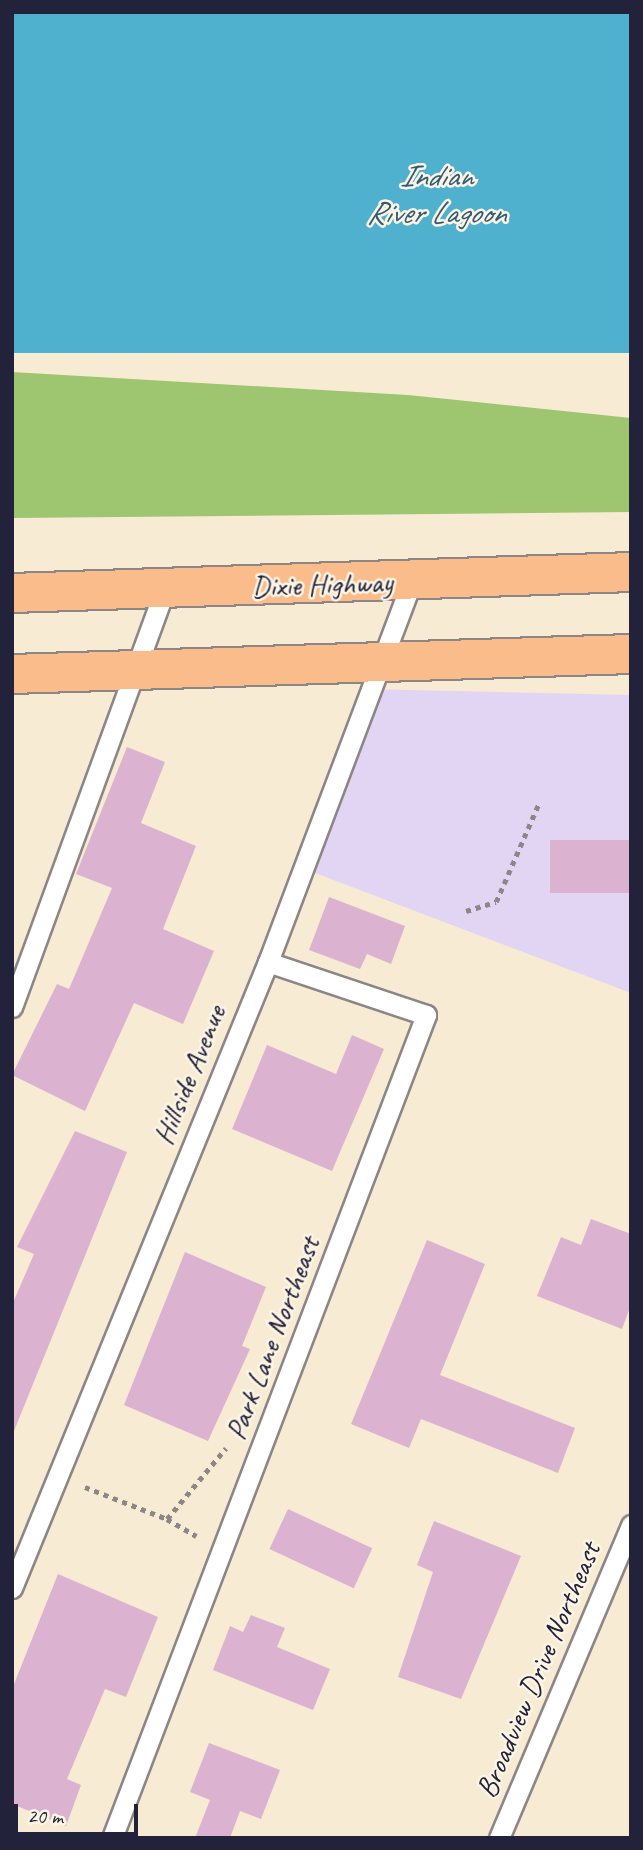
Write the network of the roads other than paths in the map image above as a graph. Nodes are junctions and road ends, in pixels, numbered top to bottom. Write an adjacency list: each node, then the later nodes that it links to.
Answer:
1 (631, 572): 2 (main road, Dixie Highway)
2 (412, 581): 3 (main road, Dixie Highway); 6 (lane, Hillside Avenue)
3 (165, 590): 4 (main road, Dixie Highway); 7 (lane)
4 (12, 593)
5 (631, 654): 6 (main road)
6 (383, 663): 7 (main road); 9 (lane, Hillside Avenue)
7 (137, 671): 8 (main road); 10 (lane)
8 (12, 674)
9 (268, 962): 12 (lane, Hillside Avenue); 13 (lane, Park Lane Northeast)
10 (12, 1007)
11 (631, 1525): 14 (lane, Broadview Drive Northeast)
12 (12, 1588)
13 (112, 1838)
14 (499, 1838)

